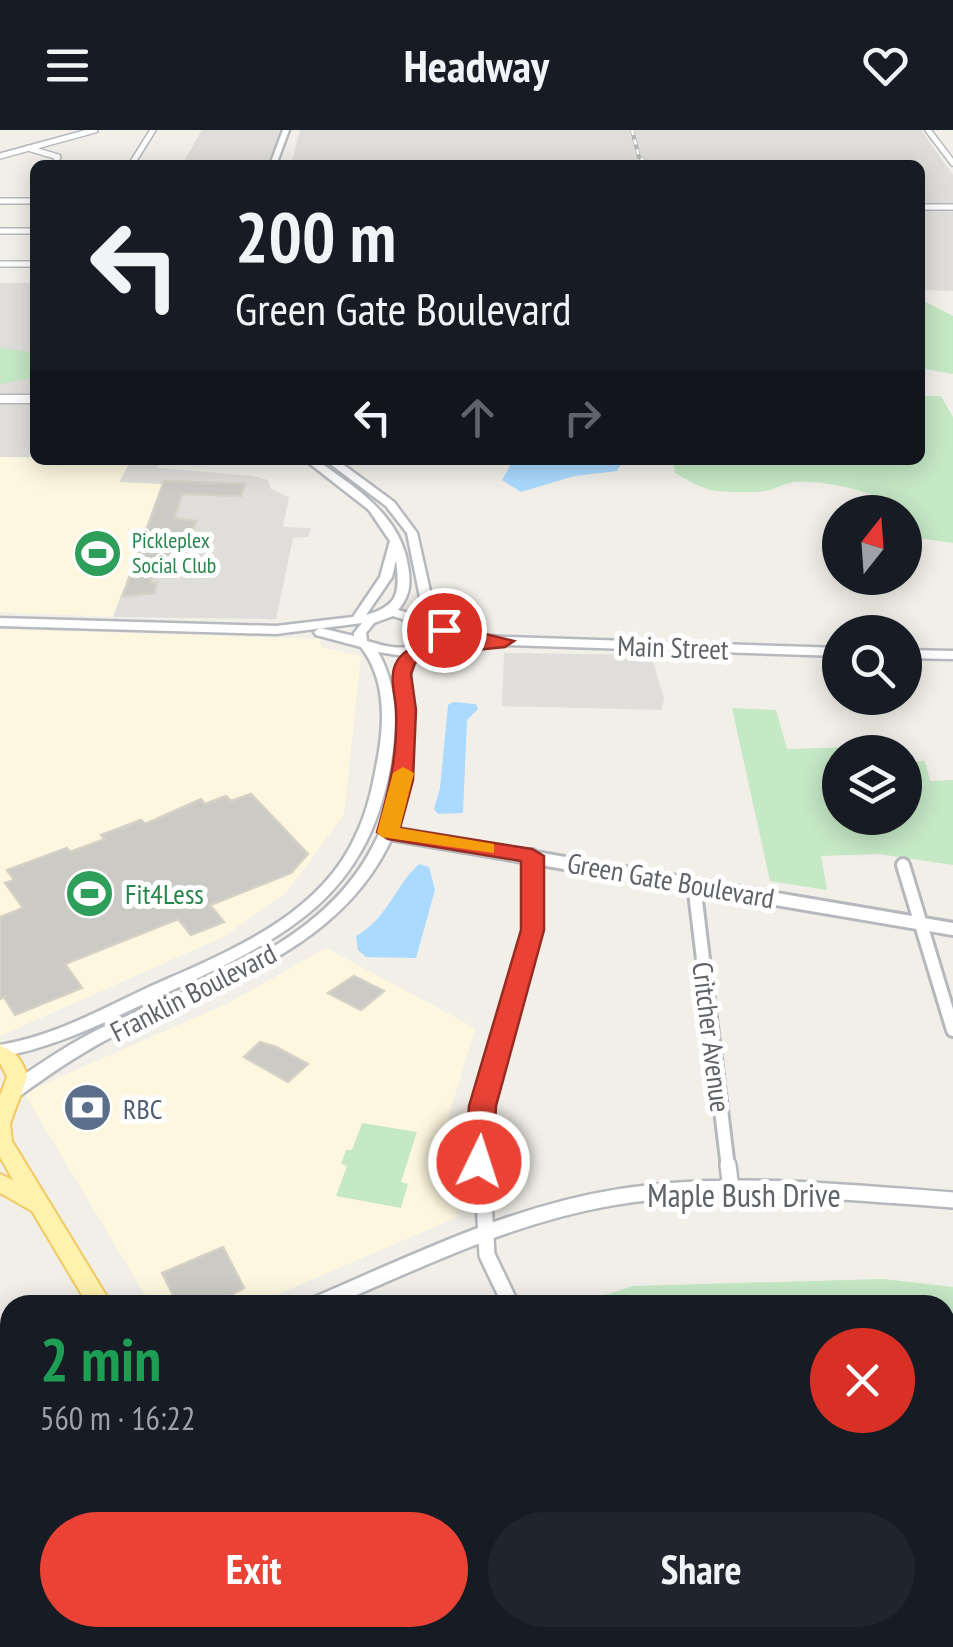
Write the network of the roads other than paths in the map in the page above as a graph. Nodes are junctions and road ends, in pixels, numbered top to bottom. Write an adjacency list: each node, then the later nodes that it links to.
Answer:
1 (95, 130): 6 (street)
2 (153, 130): 9 (street)
3 (286, 130): 10 (main road)
4 (296, 130): 11 (main road)
5 (928, 130): 12 (street)
6 (28, 148): 7 (street); 8 (street)
7 (0, 156)
8 (56, 160)
9 (133, 160)
10 (275, 160)
11 (285, 160)
12 (953, 163)
13 (0, 200): 14 (street)
14 (30, 201)
15 (925, 207): 16 (street)
16 (953, 207)
17 (0, 231): 18 (street)
18 (30, 231)
19 (0, 264): 20 (street)
20 (30, 264)
21 (0, 399): 22 (street)
22 (30, 399)
23 (317, 465): 25 (main road)
24 (337, 465): 29 (main road)
25 (396, 538): 26 (main road); 27 (main road)
26 (379, 617): 27 (main road); 29 (main road, Main Street); 32 (main road)
27 (357, 620): 30 (main road)
28 (0, 622): 30 (main road)
29 (433, 623): 31 (main road, Main Street); 33 (main road, Franklin Boulevard)
30 (276, 630): 32 (main road)
31 (505, 641): 33 (main road, Main Street); 34 (main road, Main Street)
32 (363, 642): 33 (main road, Main Street); 44 (main road, Franklin Boulevard)
33 (417, 650): 37 (main road, Franklin Boulevard)
34 (822, 651)
35 (922, 655): 36 (main road)
36 (953, 656)
37 (388, 832): 38 (street, Green Gate Boulevard); 45 (main road, Franklin Boulevard)
38 (532, 856): 40 (street, Green Gate Boulevard); 50 (street)
39 (903, 865): 41 (street)
40 (694, 884): 41 (street, Green Gate Boulevard); 47 (street, Critcher Avenue)
41 (919, 923): 42 (street, Green Gate Boulevard); 43 (street)
42 (953, 929)
43 (953, 1030)
44 (0, 1052): 45 (main road)
45 (8, 1099): 49 (main road)
46 (0, 1182): 49 (main road)
47 (731, 1189): 48 (street, Maple Bush Drive); 50 (street, Maple Bush Drive)
48 (953, 1200)
49 (35, 1202): 51 (main road)
50 (486, 1234): 52 (street, Maple Bush Drive); 53 (street)
51 (94, 1295)
52 (339, 1295)
53 (507, 1295)

